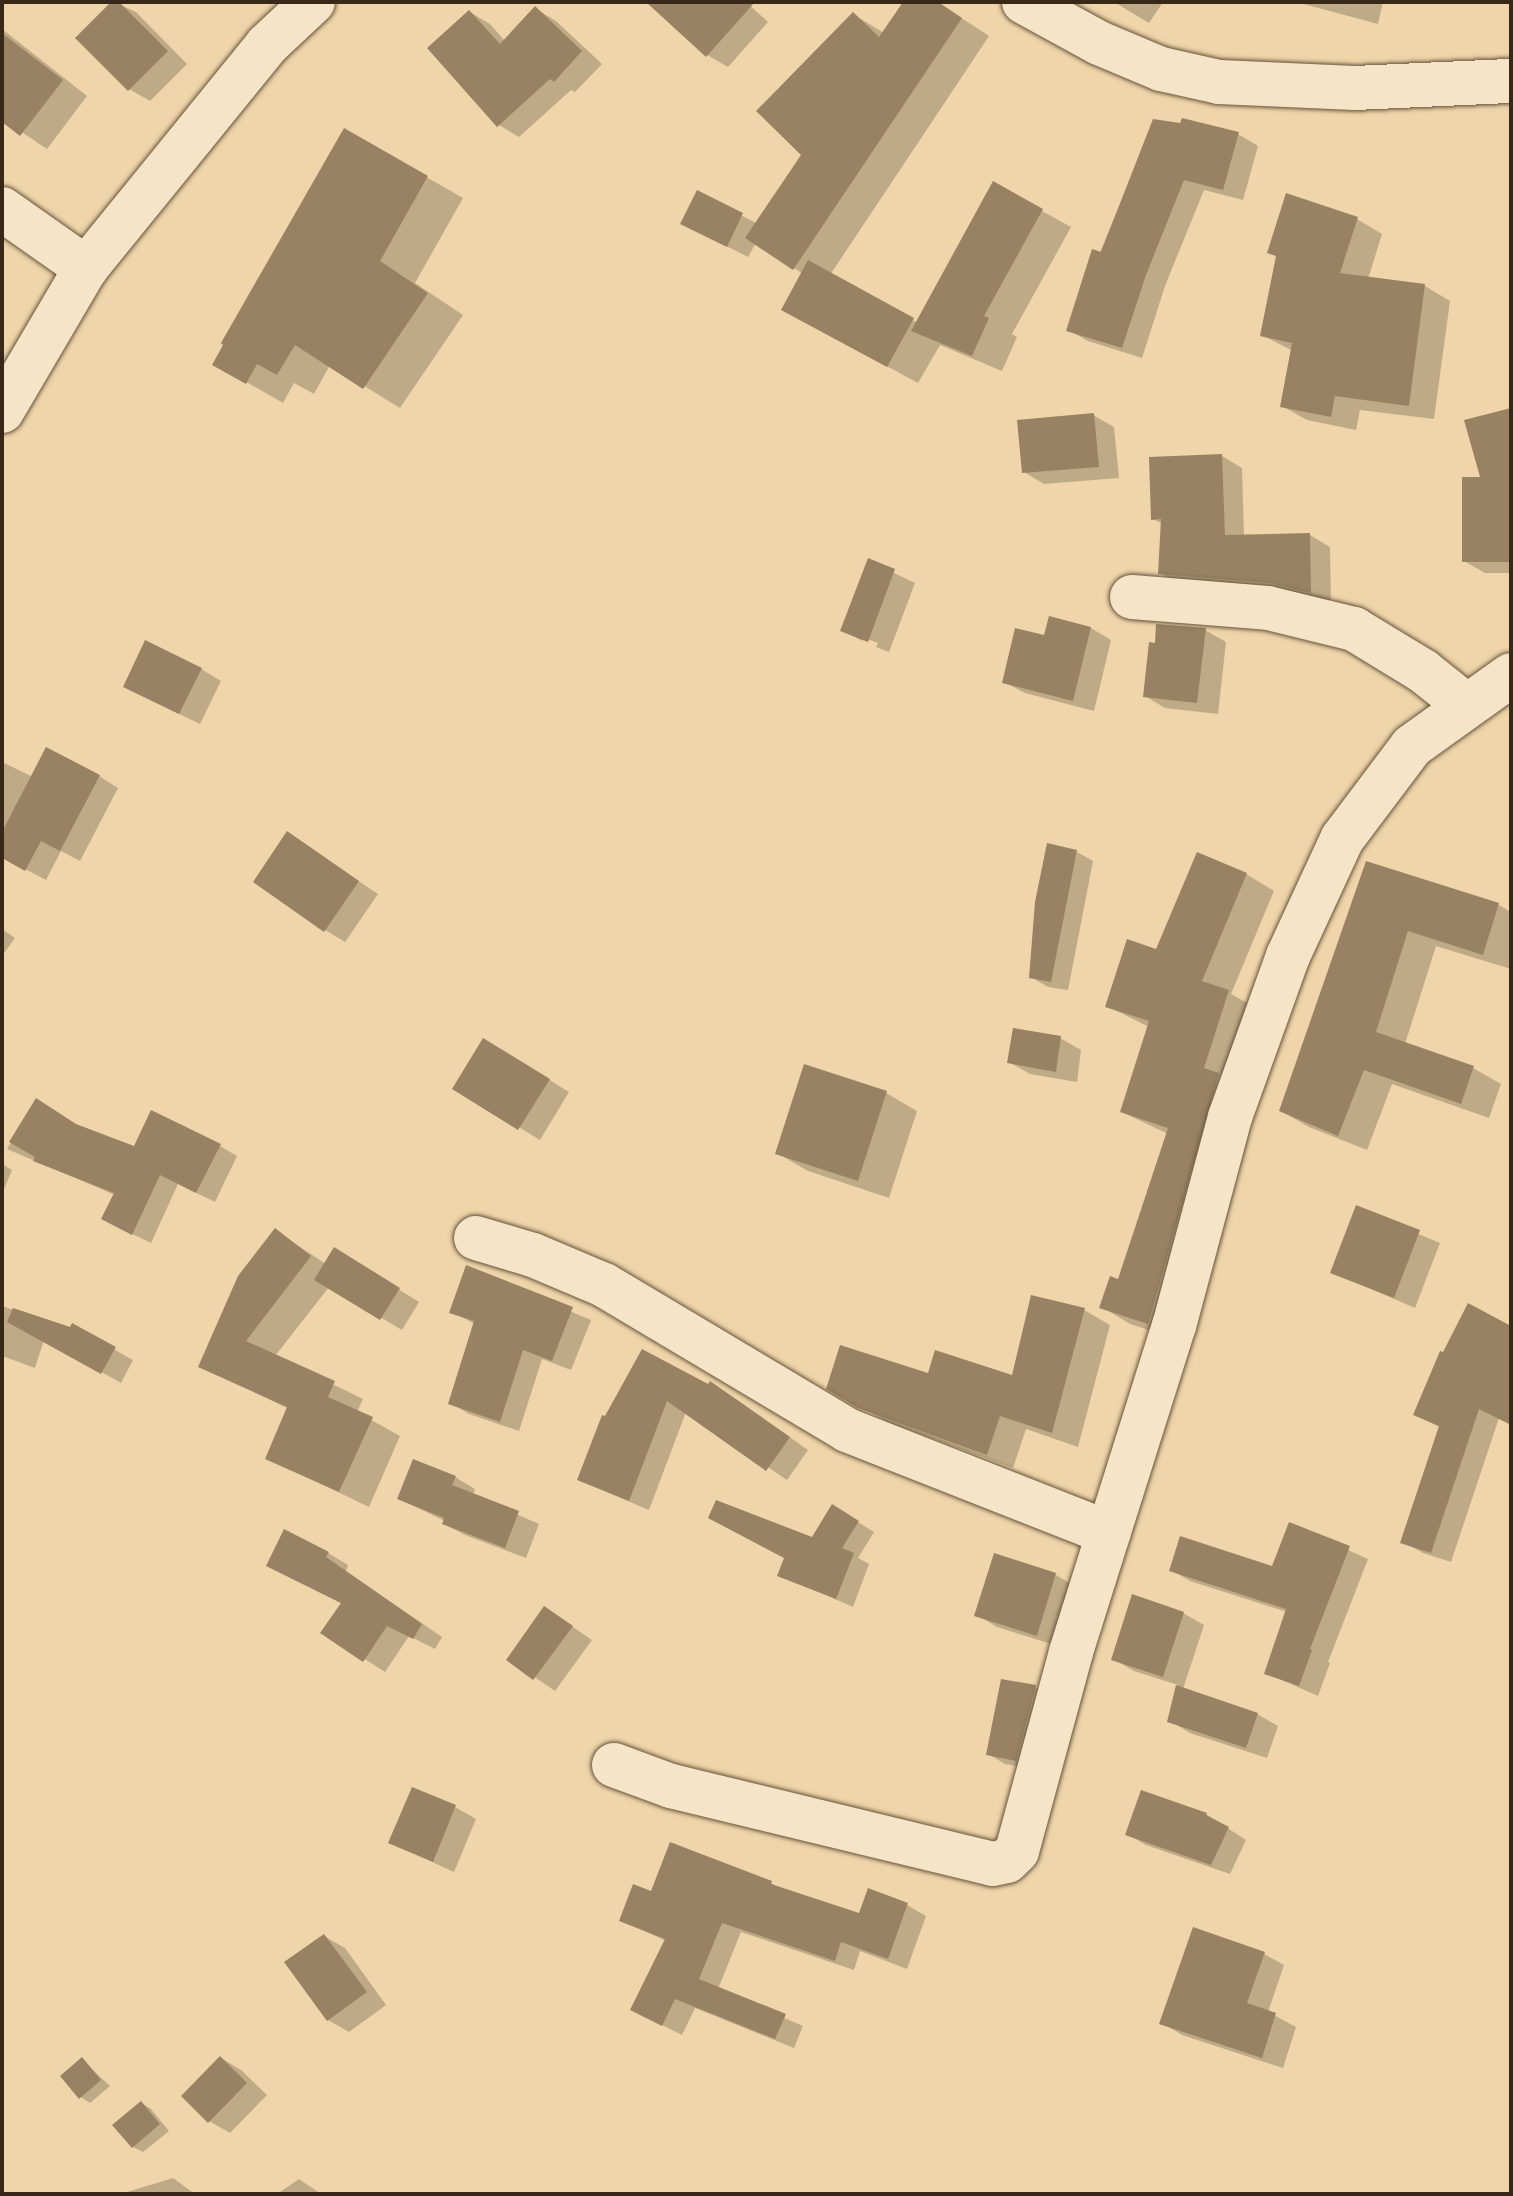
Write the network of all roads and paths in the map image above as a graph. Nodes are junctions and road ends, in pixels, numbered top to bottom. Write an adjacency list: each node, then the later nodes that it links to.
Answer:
1 (313, 2): 5 (street)
2 (1024, 2): 3 (street)
3 (1511, 81)
4 (2, 209): 5 (street)
5 (86, 268): 6 (street)
6 (2, 411)
7 (1132, 597): 9 (street)
8 (1511, 675): 9 (street)
9 (1467, 706): 11 (street)
10 (476, 1238): 11 (street)
11 (1108, 1533): 12 (street)
12 (614, 1765)

